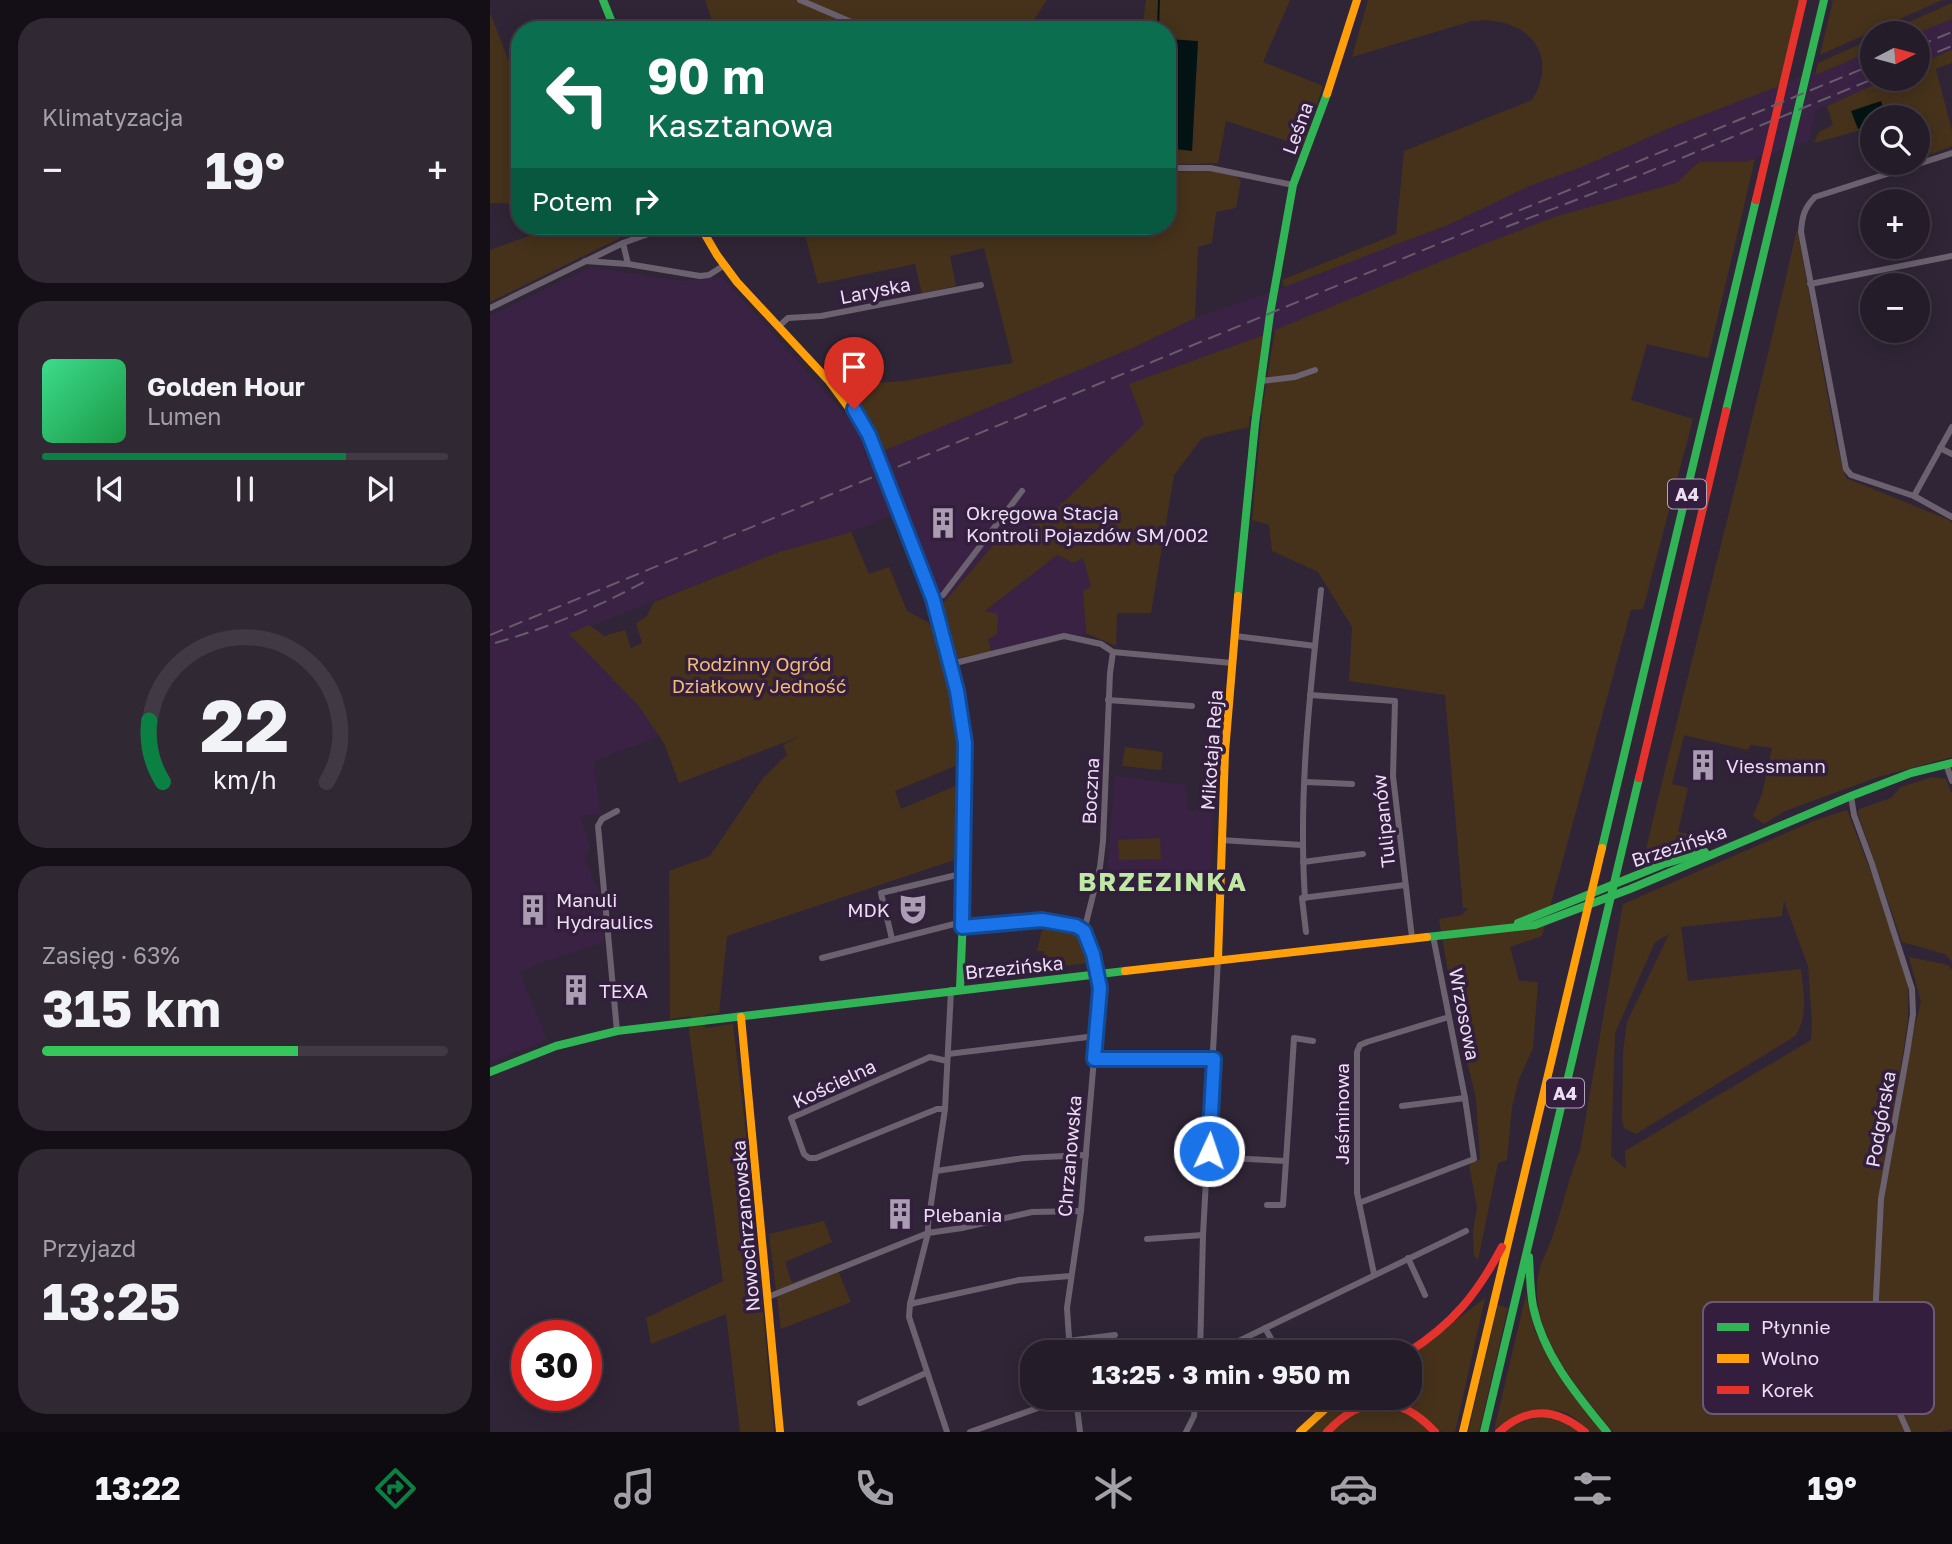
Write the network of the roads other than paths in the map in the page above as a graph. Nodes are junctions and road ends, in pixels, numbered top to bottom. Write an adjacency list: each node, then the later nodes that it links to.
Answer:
1 (603, 0): 6 (main road)
2 (800, 0): 7 (street)
3 (1357, 0): 10 (main road, Leśna)
4 (1803, 0): 84 (main road, A4)
5 (1824, 0): 88 (main road, A4)
6 (611, 21)
7 (849, 21)
8 (1952, 153): 19 (street)
9 (1176, 168): 10 (street)
10 (1293, 185): 18 (main road, Leśna)
11 (646, 235): 13 (street)
12 (705, 235): 17 (main road)
13 (623, 243): 15 (street); 16 (street)
14 (1952, 256): 19 (street)
15 (584, 261): 16 (street); 21 (street)
16 (628, 264): 17 (street)
17 (723, 266): 22 (main road)
18 (1278, 270): 24 (main road, Mikołaja Reja)
19 (1810, 284): 29 (street)
20 (981, 285): 22 (street, Laryska)
21 (490, 308)
22 (778, 327): 32 (main road)
23 (1315, 370): 24 (street)
24 (1261, 385): 33 (main road, Mikołaja Reja)
25 (1952, 427): 26 (street)
26 (1940, 448): 27 (street); 29 (street)
27 (1952, 454)
28 (1021, 491): 32 (street)
29 (1914, 496): 30 (street)
30 (1952, 517)
31 (1321, 590): 34 (street)
32 (933, 599): 37 (main road)
33 (1235, 636): 34 (street); 36 (main road, Mikołaja Reja)
34 (1315, 646): 38 (street)
35 (1113, 652): 36 (street); 37 (street); 39 (street, Boczna)
36 (1232, 663): 47 (main road, Mikołaja Reja)
37 (951, 664): 51 (main road)
38 (1310, 695): 43 (street); 52 (street, Tulipanów)
39 (1108, 700): 40 (street, Mikołaja Reja); 55 (street, Boczna)
40 (1192, 706)
41 (1949, 764): 42 (street); 45 (main road, Brzezińska)
42 (1952, 781)
43 (1306, 782): 44 (street); 48 (street)
44 (1352, 784)
45 (1851, 796): 57 (main road, Brzezińska); 94 (street, Podgórska)
46 (617, 811): 66 (street)
47 (1221, 840): 48 (street); 61 (main road, Mikołaja Reja)
48 (1302, 845): 50 (street)
49 (1363, 854): 50 (street)
50 (1303, 862): 53 (street)
51 (965, 873): 54 (main road); 59 (street)
52 (1405, 885): 53 (street); 58 (street, Tulipanów)
53 (1304, 898): 56 (street)
54 (962, 925): 55 (street); 59 (street); 63 (main road)
55 (1084, 931): 62 (street, Chrzanowska)
56 (1306, 932)
57 (1433, 936): 58 (main road, Brzezińska); 65 (street, Wrzosowa)
58 (1412, 938): 61 (main road, Brzezińska)
59 (892, 939): 60 (street)
60 (822, 958)
61 (1218, 959): 62 (main road, Brzezińska); 71 (street, Mikołaja Reja)
62 (1098, 974): 63 (main road, Brzezińska); 67 (street, Chrzanowska)
63 (956, 989): 64 (main road, Brzezińska); 69 (street)
64 (741, 1017): 66 (main road, Brzezińska); 93 (main road, Nowochrzanowska)
65 (1449, 1017): 73 (street, Wrzosowa); 80 (street, Jaśminowa)
66 (617, 1031): 72 (main road, Brzezińska)
67 (1096, 1036): 69 (street); 70 (street, Chrzanowska)
68 (1314, 1041): 78 (street)
69 (948, 1058): 75 (street); 75 (street, Kościelna)
70 (1094, 1059): 71 (street); 76 (street, Chrzanowska)
71 (1214, 1059): 77 (street, Mikołaja Reja)
72 (490, 1072)
73 (1465, 1098): 74 (street); 80 (street, Wrzosowa)
74 (1402, 1106)
75 (945, 1109): 79 (street)
76 (1086, 1155): 79 (street); 82 (street, Chrzanowska)
77 (1209, 1157): 78 (street); 86 (street, Mikołaja Reja)
78 (1286, 1161): 81 (street)
79 (936, 1171): 85 (street)
80 (1359, 1203): 90 (street, Jaśminowa)
81 (1267, 1205)
82 (1081, 1211): 85 (street); 91 (street, Chrzanowska)
83 (1466, 1231): 89 (street)
84 (1510, 1232): 103 (main road); 119 (main road, A4)
85 (928, 1233): 93 (street); 95 (street)
86 (1203, 1235): 87 (street); 100 (street, Mikołaja Reja)
87 (1147, 1239)
88 (1528, 1245): 120 (main road, A4); 123 (main road)
89 (1408, 1258): 90 (street); 92 (street)
90 (1374, 1274): 96 (street)
91 (1071, 1276): 95 (street); 98 (street, Chrzanowska)
92 (1424, 1295)
93 (768, 1297): 111 (main road, Nowochrzanowska)
94 (1876, 1302)
95 (910, 1304): 104 (street)
96 (1265, 1328): 101 (street); 102 (street)
97 (1115, 1335): 99 (street)
98 (1068, 1340)
99 (1076, 1340)
100 (1200, 1340)
101 (1241, 1340)
102 (1272, 1340)
103 (1422, 1343)
104 (926, 1373): 105 (street); 112 (street)
105 (860, 1403)
106 (1032, 1410): 113 (street)
107 (1077, 1410): 114 (street)
108 (1195, 1410): 115 (street)
109 (1324, 1410): 116 (main road)
110 (1900, 1414): 124 (street, Podgórska)
111 (780, 1432)
112 (947, 1432)
113 (970, 1432)
114 (1080, 1432)
115 (1186, 1432)
116 (1300, 1432)
117 (1326, 1432): 118 (main road)
118 (1435, 1432)
119 (1463, 1432)
120 (1484, 1432)
121 (1499, 1432): 122 (main road)
122 (1585, 1432)
123 (1606, 1432)
124 (1908, 1432)

